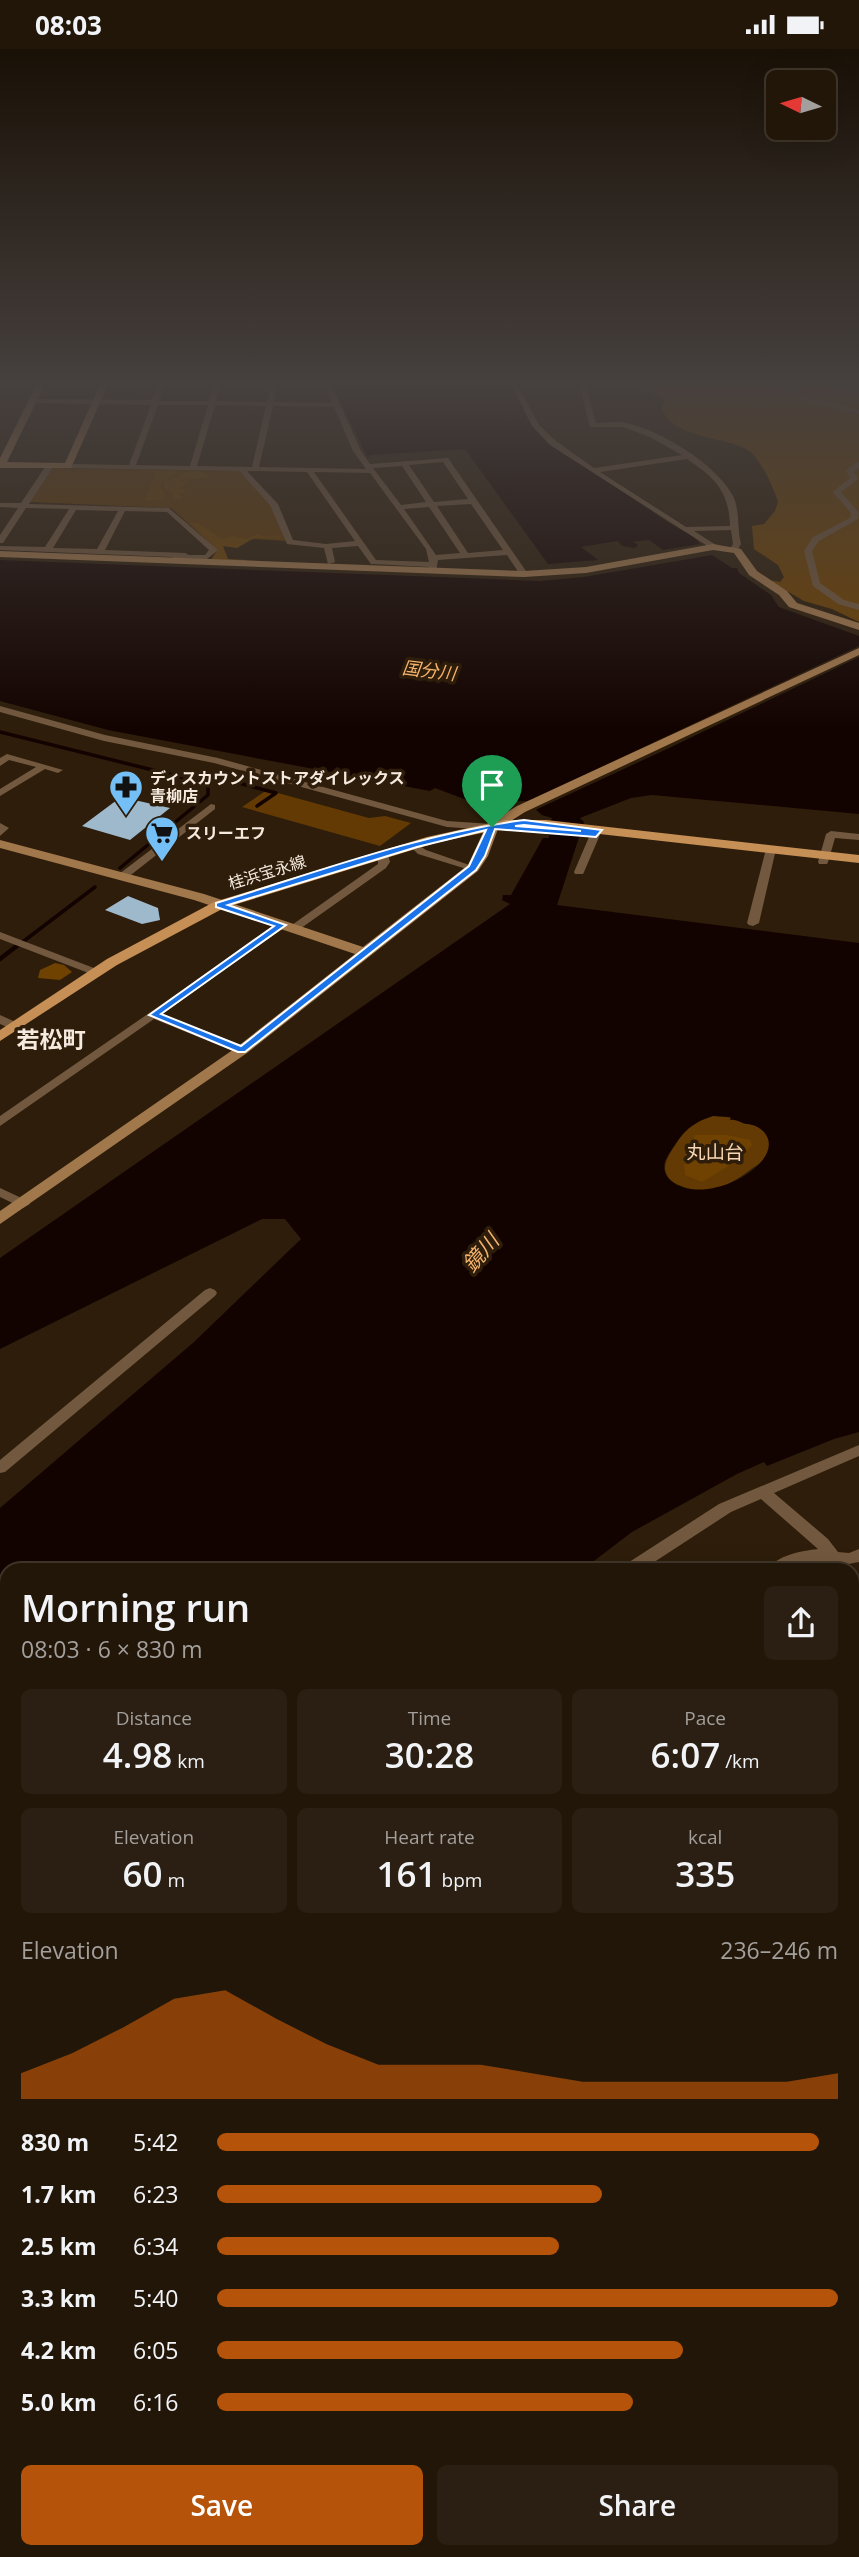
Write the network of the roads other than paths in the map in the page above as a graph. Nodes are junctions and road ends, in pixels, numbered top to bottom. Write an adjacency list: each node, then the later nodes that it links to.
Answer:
1 (29, 497): 13 (street)
2 (267, 497): 24 (street)
3 (328, 497): 22 (street)
4 (392, 497): 15 (street)
5 (426, 497): 11 (street)
6 (471, 497): 10 (street)
7 (635, 497): 20 (street)
8 (729, 497): 17 (street)
9 (839, 497): 36 (street)
10 (474, 501): 11 (street); 29 (street)
11 (431, 504): 15 (street); 30 (street)
12 (0, 505): 13 (street)
13 (24, 505): 14 (street); 21 (street)
14 (74, 507): 16 (street); 26 (street)
15 (399, 507): 34 (street)
16 (123, 508): 28 (street); 31 (street)
17 (734, 510): 18 (street); 19 (street)
18 (746, 511)
19 (732, 528): 20 (street); 25 (street)
20 (684, 530): 23 (street)
21 (0, 541)
22 (360, 543): 24 (street); 34 (street)
23 (712, 545)
24 (328, 546): 33 (street)
25 (734, 549): 35 (street); 37 (street)
26 (47, 550): 27 (street); 28 (street)
27 (2, 552): 32 (street)
28 (100, 552): 31 (street)
29 (509, 552): 30 (street); 35 (street)
30 (465, 555): 34 (street)
31 (211, 556): 32 (street)
32 (149, 560): 34 (street)
33 (331, 562)
34 (433, 565): 35 (street)
35 (524, 574)
36 (859, 607)
37 (859, 627)
38 (859, 651): 48 (street)
39 (0, 709): 48 (street)
40 (0, 717): 41 (street)
41 (164, 757)
42 (0, 763): 43 (street)
43 (44, 766): 44 (street); 45 (street)
44 (58, 770)
45 (0, 793)
46 (211, 807): 53 (street)
47 (0, 826): 50 (street)
48 (492, 827): 49 (main road, 桂浜宝永線); 55 (main road, 桂浜宝永線); 62 (street)
49 (591, 832): 57 (main road, 桂浜宝永線); 63 (street)
50 (0, 833)
51 (154, 834): 53 (street)
52 (859, 837): 59 (street)
53 (169, 840): 64 (street)
54 (0, 844): 64 (street)
55 (414, 845): 58 (main road, 桂浜宝永線); 62 (street)
56 (0, 852): 65 (street)
57 (770, 853): 59 (main road, 桂浜宝永線); 66 (street)
58 (383, 855): 65 (main road, 桂浜宝永線); 67 (street)
59 (824, 859): 60 (main road, 桂浜宝永線); 61 (main road, 桂浜宝永線)
60 (859, 859)
61 (859, 866)
62 (472, 868): 69 (street)
63 (579, 871)
64 (123, 876): 65 (street)
65 (219, 905): 67 (street); 70 (main road, 桂浜宝永線)
66 (753, 923)
67 (287, 927): 69 (street); 71 (street)
68 (0, 935): 70 (street)
69 (366, 953): 75 (street)
70 (95, 972): 73 (main road, 桂浜宝永線)
71 (154, 1015): 75 (street); 76 (street)
72 (0, 1019): 73 (street)
73 (16, 1027): 74 (main road, 桂浜宝永線)
74 (0, 1037)
75 (242, 1050): 78 (street)
76 (1, 1120)
77 (0, 1192): 78 (street)
78 (23, 1203): 79 (street)
79 (0, 1219)
80 (210, 1293): 82 (street)
81 (859, 1450): 83 (street)
82 (0, 1468)
83 (763, 1492): 85 (street); 88 (street)
84 (859, 1555): 89 (street)
85 (640, 1563)
86 (805, 1563): 87 (street)
87 (837, 1563)
88 (839, 1563)
89 (842, 1563)

